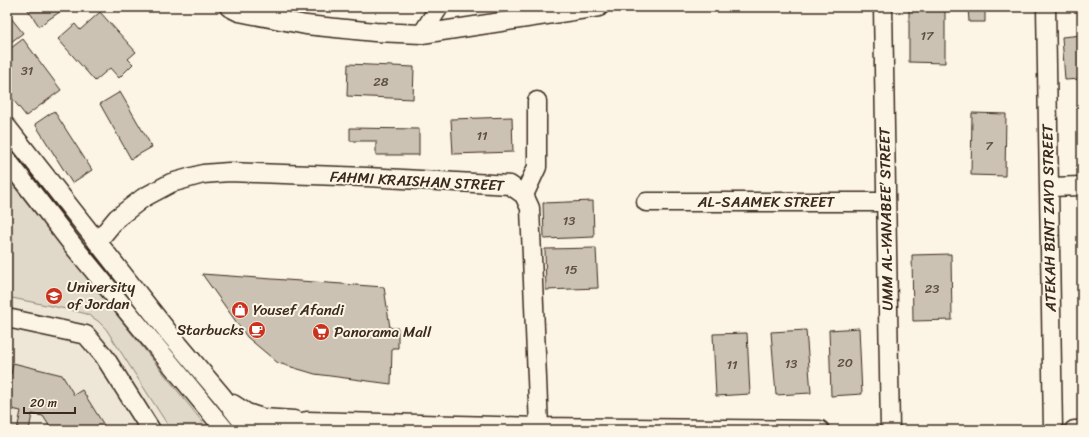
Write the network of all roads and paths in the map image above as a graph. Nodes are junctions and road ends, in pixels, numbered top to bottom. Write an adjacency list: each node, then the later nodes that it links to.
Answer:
1 (229, 7): 6 (street)
2 (439, 7): 6 (street)
3 (599, 7): 6 (street)
4 (883, 7): 14 (street, UMM AL-YANABEE’ STREET)
5 (1046, 7): 11 (street, ATEKAH BINT ZAYD STREET)
6 (422, 34)
7 (537, 101): 12 (street)
8 (7, 127): 15 (street)
9 (7, 160): 21 (street)
10 (1082, 186): 11 (street)
11 (1049, 187): 26 (street, ATEKAH BINT ZAYD STREET)
12 (524, 195): 15 (street, FAHMI KRAISHAN STREET); 19 (street, FAHMI KRAISHAN STREET)
13 (646, 202): 14 (street, AL-SAAMEK STREET)
14 (886, 202): 25 (street, UMM AL-YANABEE’ STREET)
15 (97, 242): 17 (street)
16 (7, 318): 20 (street)
17 (222, 396): 18 (street); 22 (street)
18 (307, 421): 19 (street); 23 (street)
19 (539, 427): 24 (street)
20 (151, 430)
21 (225, 430)
22 (249, 430)
23 (275, 430)
24 (820, 430)
25 (890, 430)
26 (1053, 430)
27 (1074, 430): 28 (street)
28 (1082, 430)

